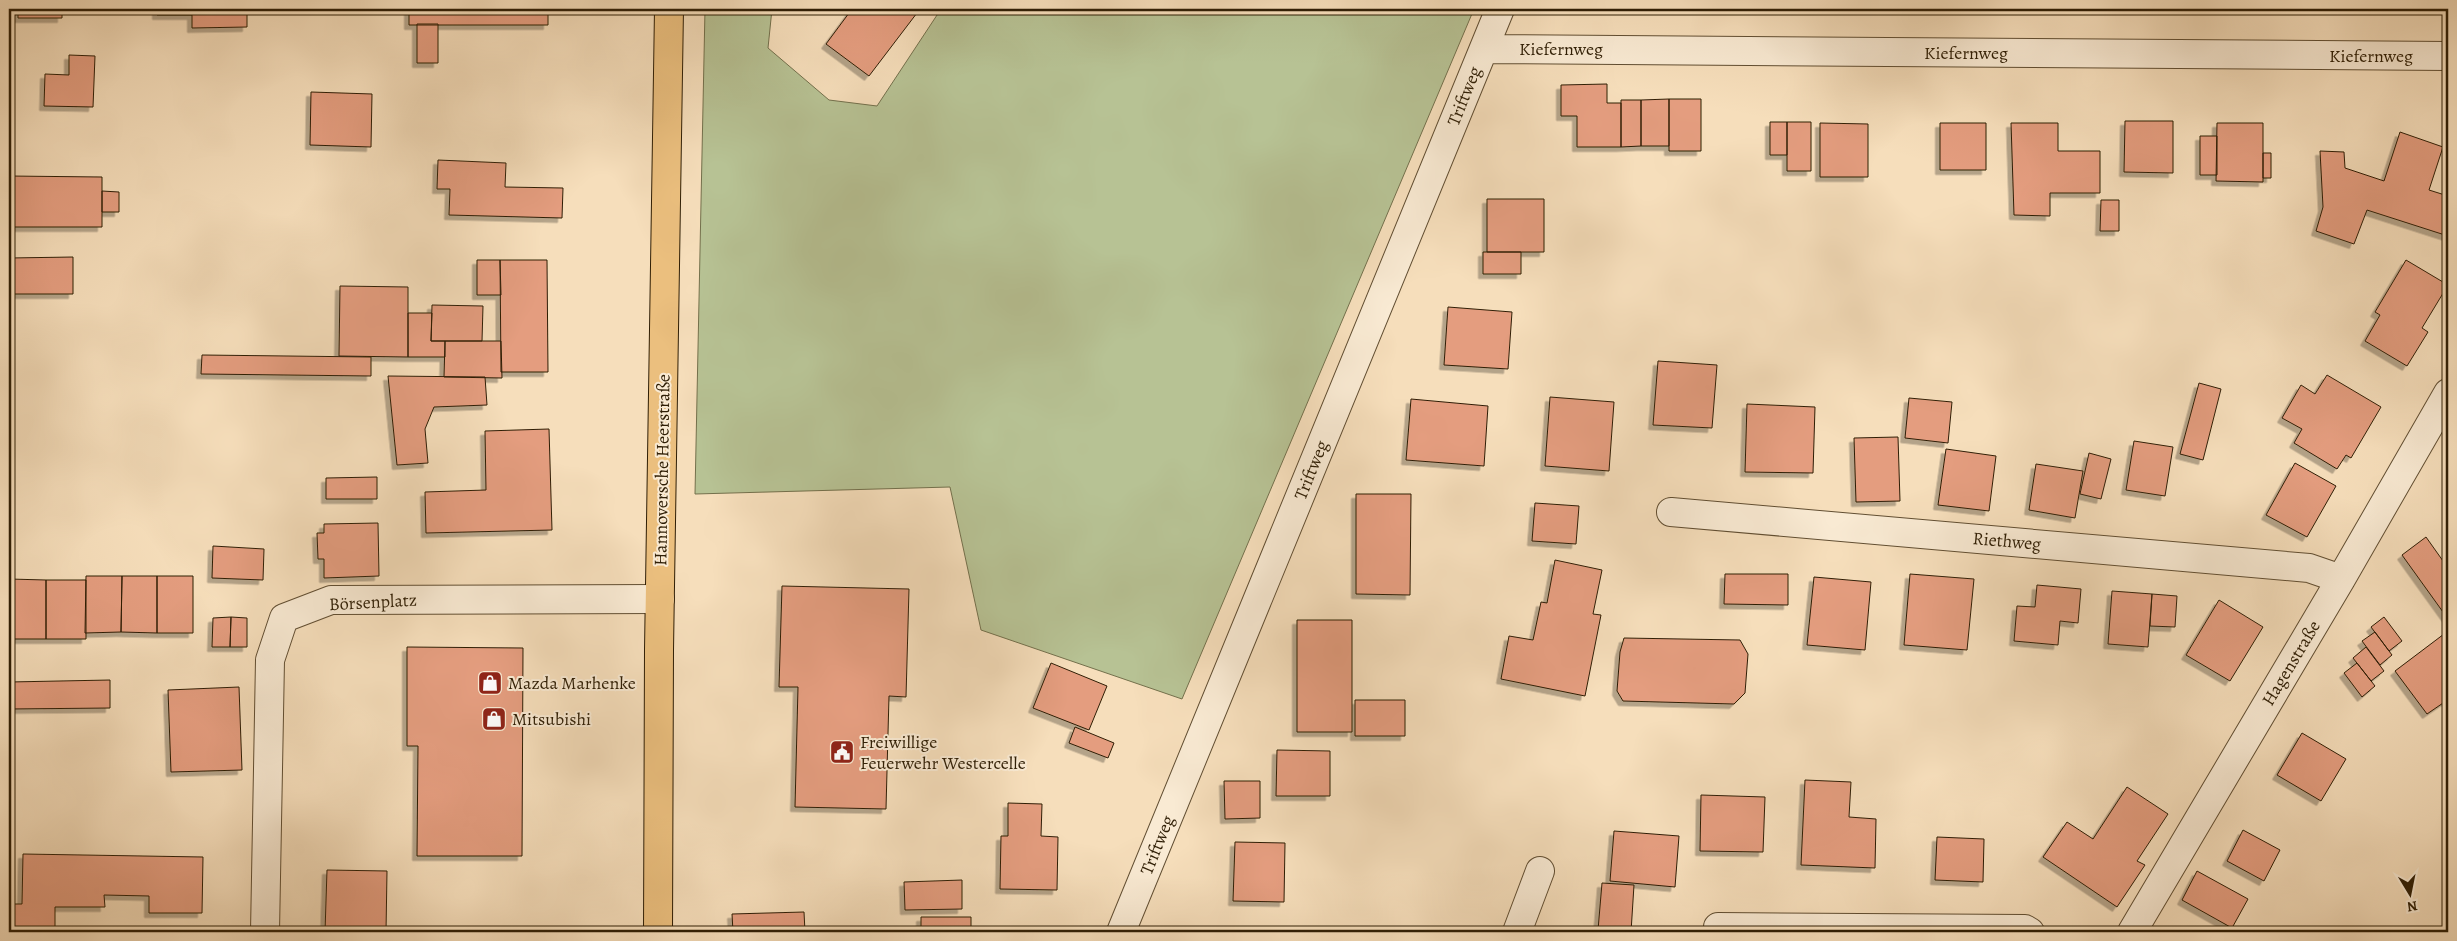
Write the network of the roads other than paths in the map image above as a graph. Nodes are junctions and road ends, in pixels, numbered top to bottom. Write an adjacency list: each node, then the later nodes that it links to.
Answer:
1 (670, 9): 8 (main road, Hannoversche Heerstraße)
2 (1500, 9): 3 (street, Triftweg)
3 (1484, 49): 4 (street, Kiefernweg); 13 (street, Triftweg)
4 (2448, 56)
5 (2448, 393): 7 (street, Hagenstraße)
6 (1671, 512): 7 (street, Riethweg)
7 (2341, 579): 16 (street, Hagenstraße)
8 (660, 599): 11 (street, Börsenplatz); 12 (main road, Hannoversche Heerstraße)
9 (1540, 871): 14 (street)
10 (1718, 926): 15 (street)
11 (265, 932)
12 (658, 932)
13 (1121, 932)
14 (1517, 932)
15 (2030, 932)
16 (2132, 932)

